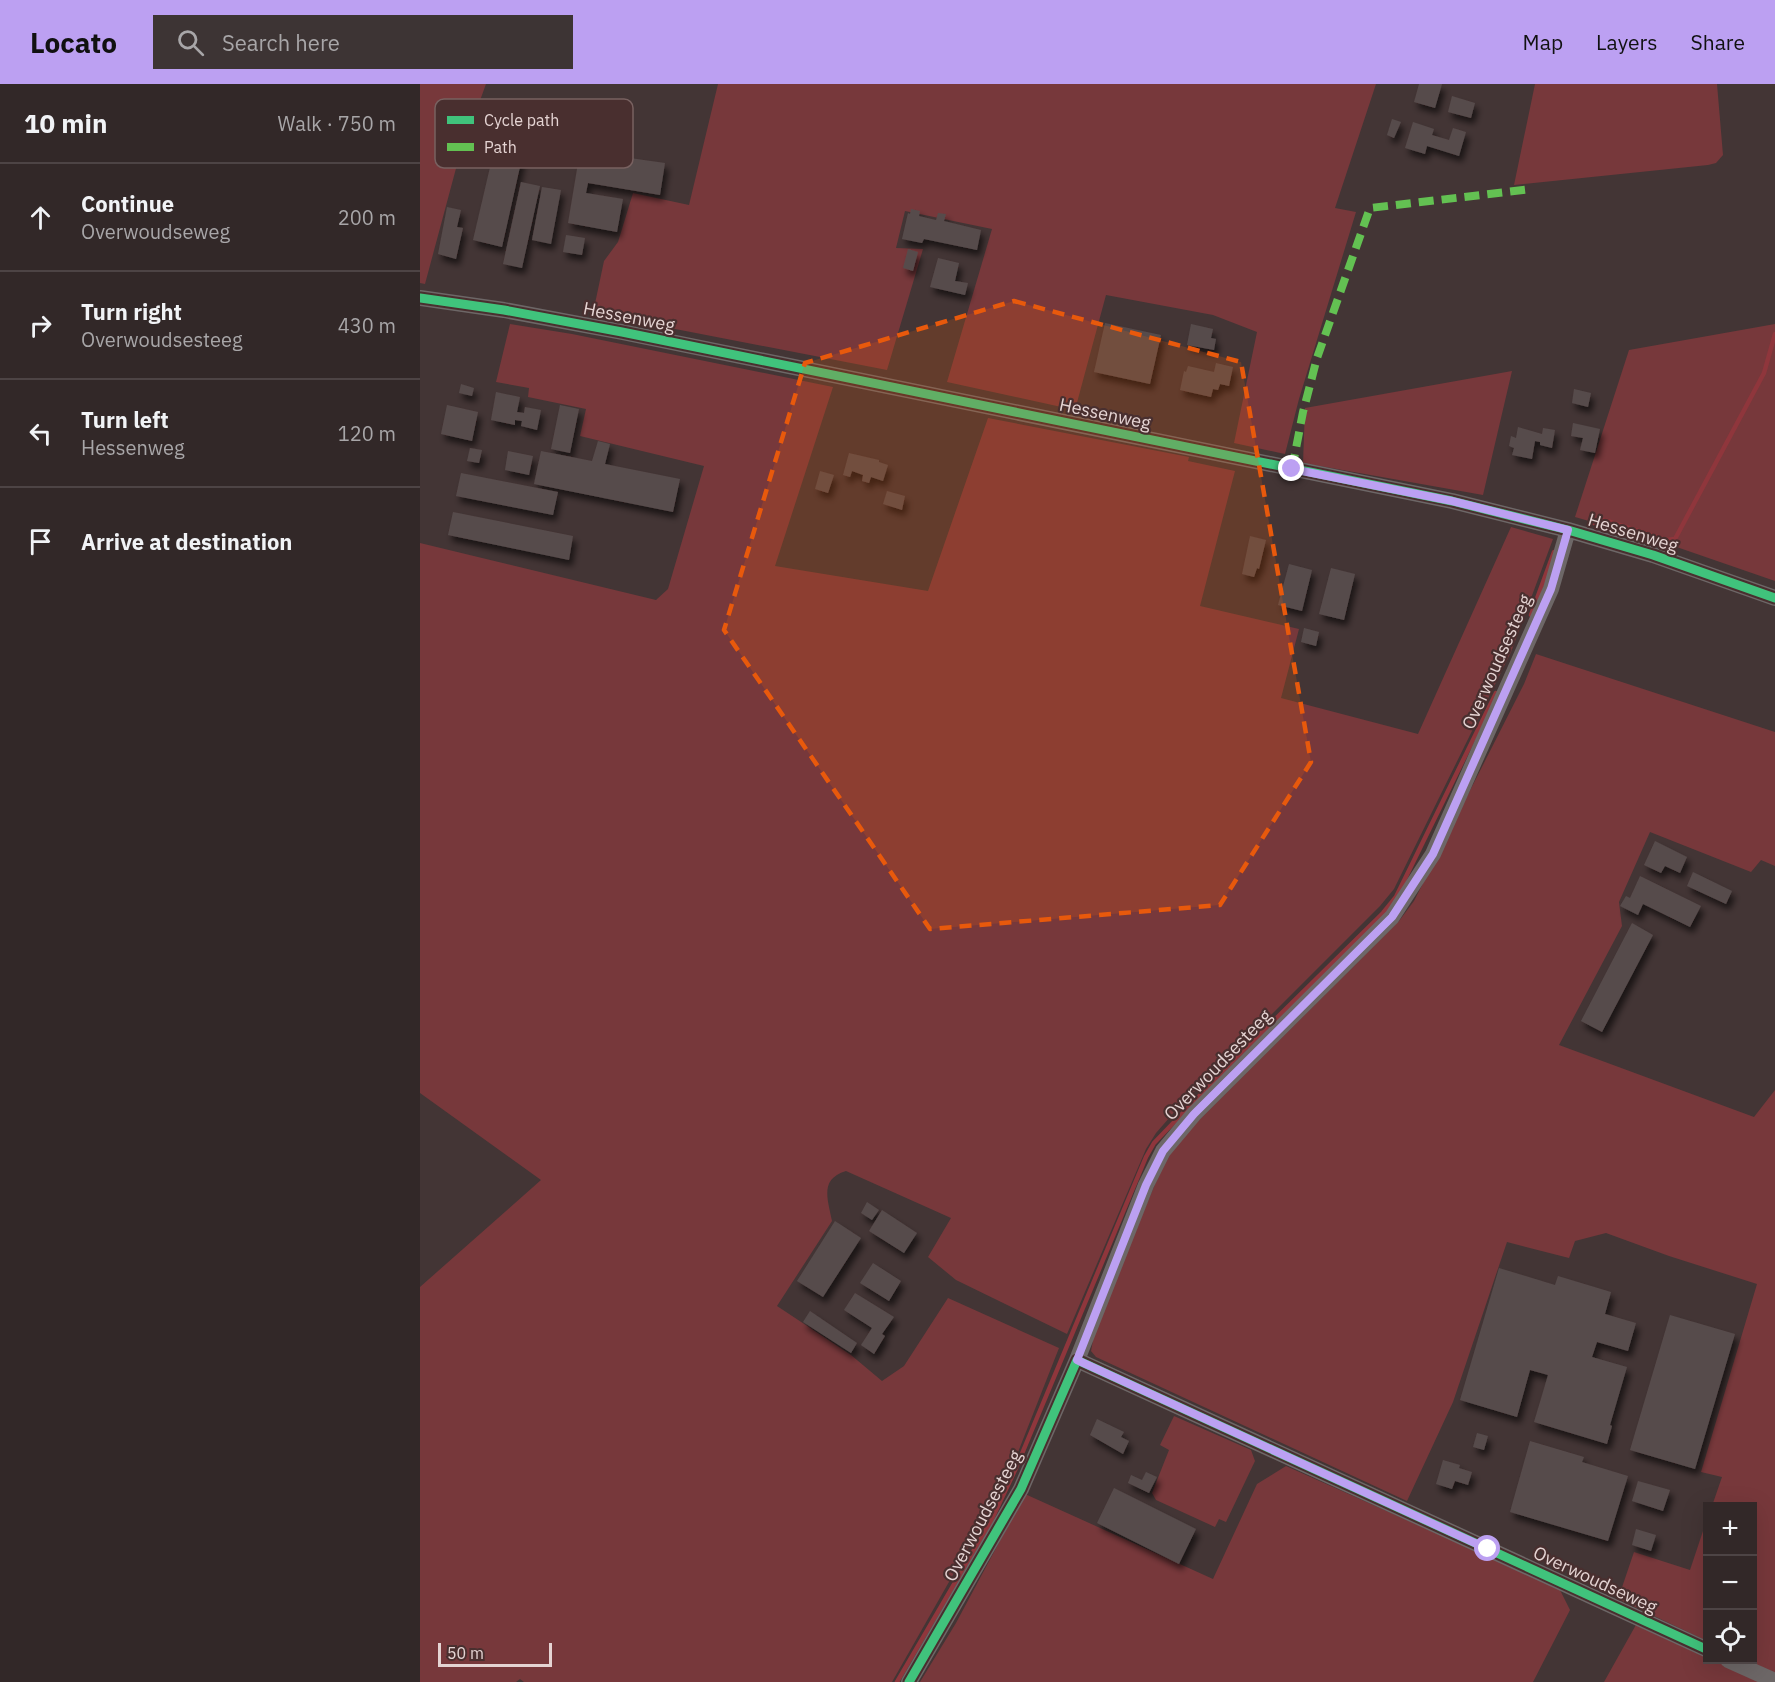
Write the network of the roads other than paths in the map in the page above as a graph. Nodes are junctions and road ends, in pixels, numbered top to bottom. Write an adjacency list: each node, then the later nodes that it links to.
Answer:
1 (420, 298): 2 (street, Hessenweg)
2 (1568, 530): 3 (street, Hessenweg); 4 (street, Overwoudsesteeg)
3 (1775, 598)
4 (1077, 1360): 5 (street, Overwoudseweg); 7 (street, Overwoudsesteeg)
5 (1703, 1648)
6 (1738, 1664): 8 (street)
7 (909, 1682)
8 (1775, 1682)

